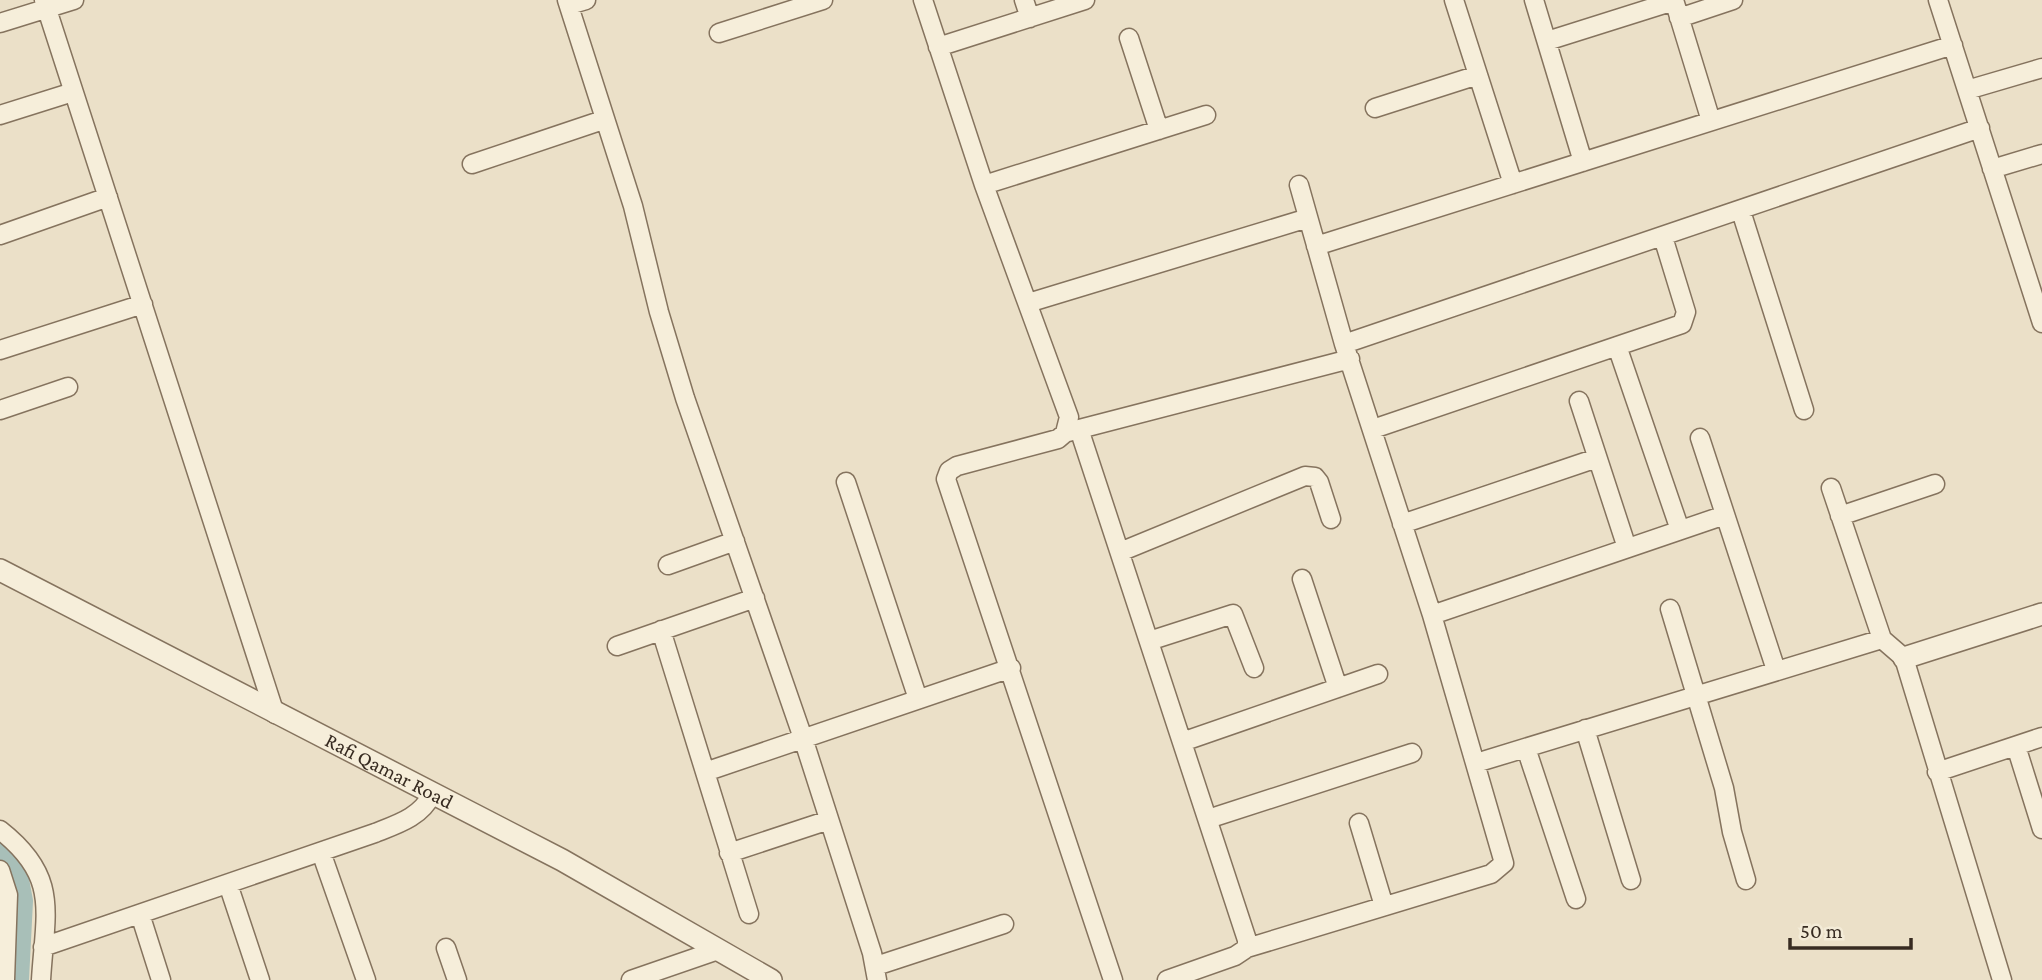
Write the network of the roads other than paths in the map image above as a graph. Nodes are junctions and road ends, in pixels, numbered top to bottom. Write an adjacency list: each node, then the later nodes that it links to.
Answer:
1 (74, 0): 12 (street)
2 (586, 0): 11 (street)
3 (823, 0): 16 (street)
4 (923, 0): 20 (street)
5 (1024, 0): 14 (street)
6 (1085, 0): 14 (street)
7 (1454, 0): 22 (street)
8 (1534, 0): 18 (street)
9 (1732, 0): 13 (street)
10 (1938, 0): 19 (street)
11 (568, 3): 28 (street)
12 (45, 5): 15 (street); 24 (street)
13 (1676, 6): 18 (street); 29 (street)
14 (1030, 18): 20 (street)
15 (0, 23)
16 (719, 33)
17 (1129, 38): 31 (street)
18 (1547, 41): 33 (street)
19 (1953, 45): 23 (street); 29 (street)
20 (938, 47): 37 (street)
21 (2042, 68): 23 (street)
22 (1478, 75): 25 (street); 36 (street)
23 (1967, 90): 30 (street)
24 (73, 92): 27 (street); 39 (street)
25 (1374, 108)
26 (1206, 115): 31 (street)
27 (0, 116)
28 (603, 120): 34 (street); 67 (street)
29 (1711, 121): 33 (street)
30 (1980, 128): 35 (street); 40 (street)
31 (1159, 130): 37 (street)
32 (2042, 154): 35 (street)
33 (1583, 162): 36 (street)
34 (472, 164)
35 (1992, 169): 47 (street)
36 (1513, 184): 44 (street)
37 (984, 185): 45 (street)
38 (1299, 185): 41 (street)
39 (108, 197): 42 (street); 46 (street)
40 (1741, 211): 43 (street); 54 (street)
41 (1308, 218): 44 (street); 45 (street)
42 (0, 235)
43 (1663, 237): 48 (street); 50 (street)
44 (1316, 246): 50 (street)
45 (1028, 303): 56 (street)
46 (143, 304): 49 (street); 89 (street)
47 (2042, 323)
48 (1617, 346): 55 (street); 66 (street)
49 (0, 350)
50 (1347, 351): 55 (street); 56 (street)
51 (68, 387): 53 (street)
52 (1579, 401): 58 (street)
53 (0, 410)
54 (1804, 410)
55 (1373, 429): 65 (street)
56 (1072, 431): 69 (street); 82 (street)
57 (1700, 438): 62 (street)
58 (1597, 458): 65 (street); 68 (street)
59 (846, 482): 88 (street)
60 (1934, 484): 63 (street)
61 (1831, 488): 63 (street)
62 (1725, 515): 66 (street); 84 (street)
63 (1840, 516): 78 (street)
64 (1331, 519): 69 (street)
65 (1402, 524): 76 (street)
66 (1680, 530): 68 (street)
67 (735, 541): 70 (street); 73 (street)
68 (1628, 548): 76 (street)
69 (1120, 552): 79 (street)
70 (668, 565)
71 (0, 570): 89 (street, Rafi Qamar Road)
72 (1302, 579): 86 (street)
73 (755, 598): 77 (street); 91 (street)
74 (1670, 609): 87 (street)
75 (2042, 614): 81 (street)
76 (1432, 615): 97 (street)
77 (661, 630): 80 (street); 98 (street)
78 (1882, 639): 81 (street); 84 (street)
79 (1149, 642): 83 (street); 93 (street)
80 (617, 646)
81 (1904, 659): 99 (street)
82 (1011, 668): 88 (street); 130 (street)
83 (1254, 668)
84 (1776, 670): 87 (street)
85 (1378, 674): 86 (street)
86 (1338, 688): 93 (street)
87 (1697, 694): 90 (street); 110 (street)
88 (918, 699): 91 (street)
89 (275, 715): 100 (street, Rafi Qamar Road)
90 (1585, 729): 95 (street); 109 (street)
91 (803, 737): 98 (street); 102 (street)
92 (2042, 737): 94 (street)
93 (1182, 741): 101 (street)
94 (2016, 746): 99 (street); 104 (street)
95 (1525, 748): 97 (street); 112 (street)
96 (1412, 753): 101 (street)
97 (1476, 763): 113 (street)
98 (705, 772): 107 (street)
99 (1937, 772): 132 (street)
100 (432, 794): 106 (street); 120 (street, Rafi Qamar Road)
101 (1208, 819): 119 (street)
102 (829, 820): 107 (street); 121 (street)
103 (1359, 823): 113 (street)
104 (2041, 824)
105 (0, 830): 117 (street)
106 (321, 852): 111 (street); 126 (street)
107 (729, 853): 115 (street)
108 (0, 870): 122 (street)
109 (1631, 880)
110 (1746, 880)
111 (228, 884): 114 (street); 125 (street)
112 (1576, 900)
113 (1384, 906): 119 (street)
114 (140, 914): 117 (street); 124 (street)
115 (749, 914)
116 (1004, 924): 121 (street)
117 (43, 947): 123 (street)
118 (446, 948): 127 (street)
119 (1247, 948): 131 (street)
120 (718, 950): 128 (street); 129 (street, Rafi Qamar Road)
121 (876, 973)
122 (5, 980)
123 (41, 980)
124 (161, 980)
125 (260, 980)
126 (366, 980)
127 (457, 980)
128 (631, 980)
129 (771, 980)
130 (1113, 980)
131 (1167, 980)
132 (2002, 980)

